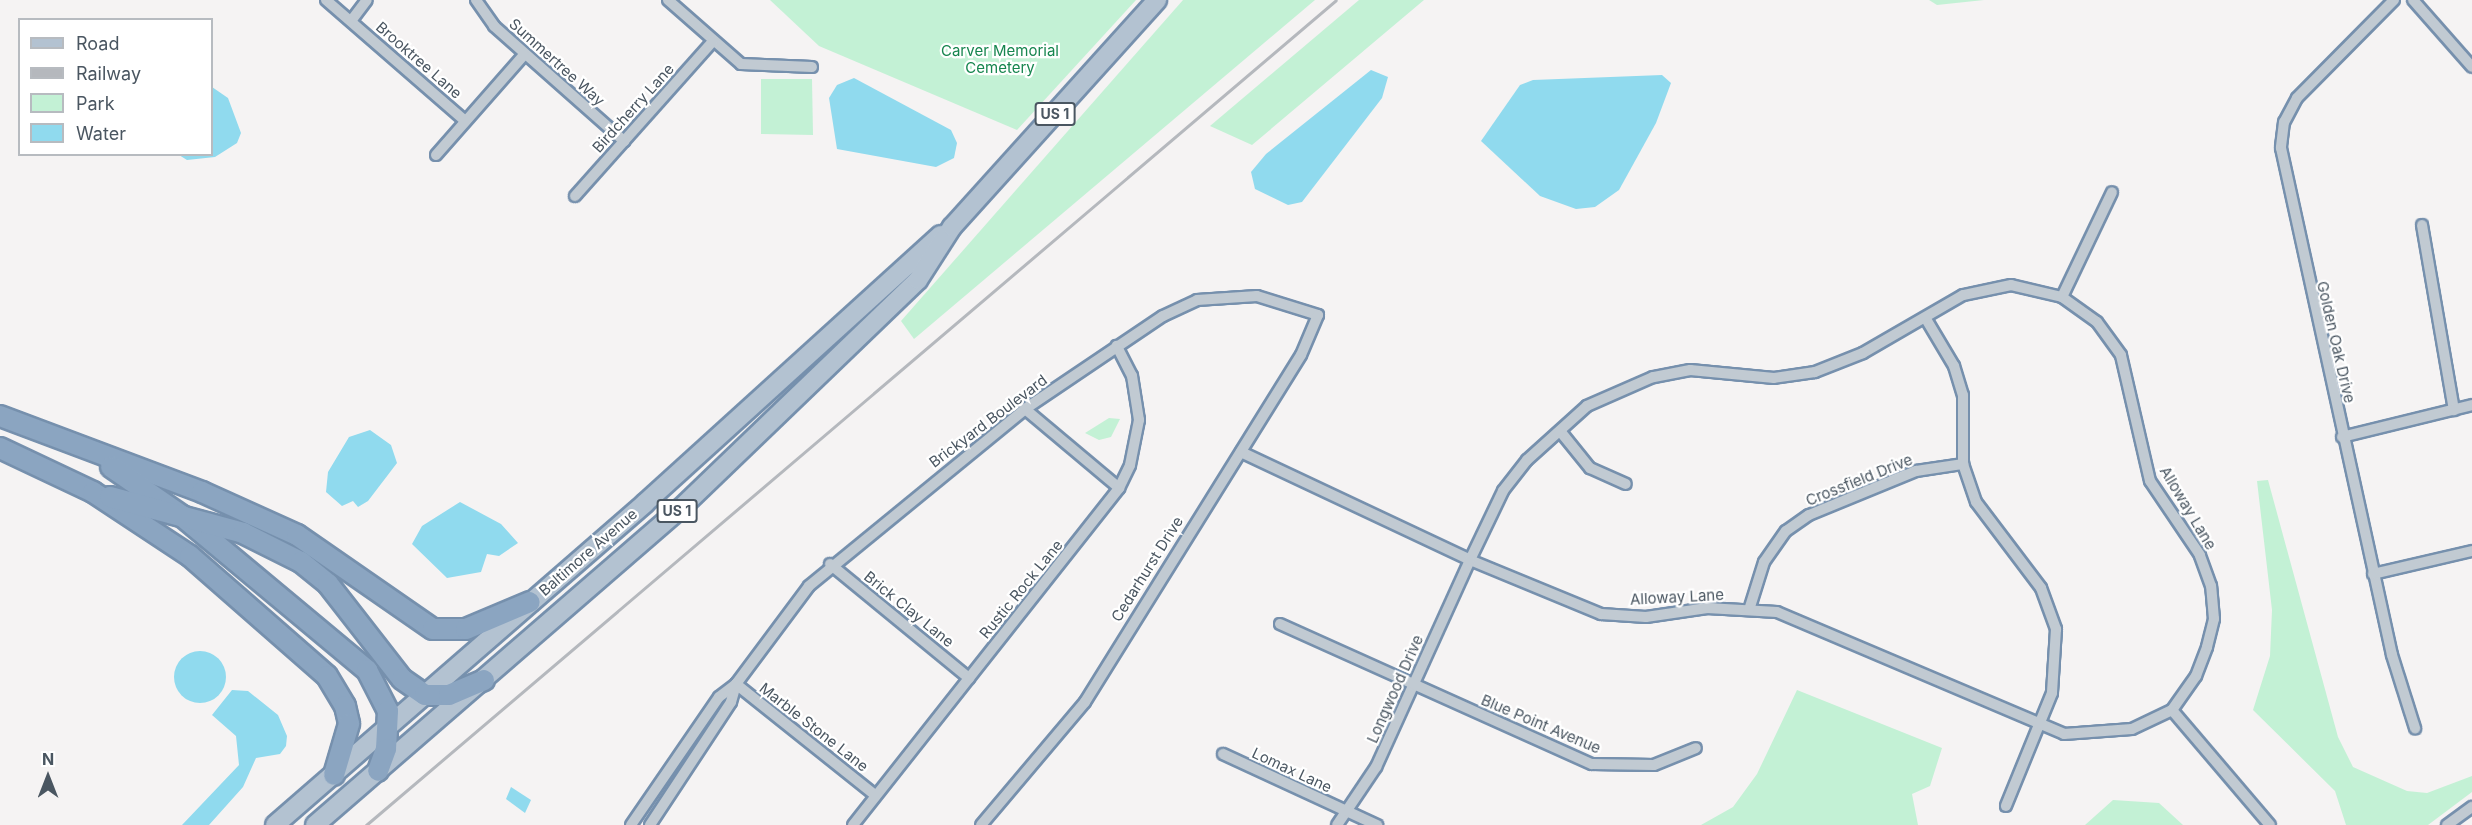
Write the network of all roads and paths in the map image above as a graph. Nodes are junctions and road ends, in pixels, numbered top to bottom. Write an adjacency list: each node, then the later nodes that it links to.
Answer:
1 (326, 0): 8 (street, Brooktree Lane)
2 (367, 0): 8 (street)
3 (476, 0): 10 (street, Summertree Way)
4 (668, 0): 9 (street)
5 (1157, 0): 19 (main road, Baltimore Avenue / US 1)
6 (2394, 0): 29 (street, Golden Oak Drive)
7 (2414, 0): 12 (street)
8 (351, 21): 13 (street, Brooktree Lane)
9 (713, 41): 11 (street); 14 (street, Birdcherry Lane)
10 (524, 55): 13 (street); 14 (street, Summertree Way)
11 (812, 67)
12 (2472, 67)
13 (464, 120): 15 (street)
14 (624, 141): 17 (street, Birdcherry Lane)
15 (436, 155)
16 (2112, 192): 20 (street)
17 (575, 196)
18 (2422, 225): 26 (street)
19 (952, 227): 42 (main road, Baltimore Avenue / US 1); 46 (main road, Baltimore Avenue / US 1)
20 (2062, 297): 22 (street, Alloway Lane); 50 (street, Alloway Lane)
21 (1318, 315): 23 (street, Brickyard Boulevard); 32 (street, Cedarhurst Drive)
22 (1926, 319): 28 (street, Alloway Lane); 33 (street)
23 (1117, 346): 25 (street, Brickyard Boulevard); 35 (street, Rustic Rock Lane)
24 (2472, 405): 26 (street)
25 (1025, 410): 35 (street); 40 (street, Brickyard Boulevard)
26 (2454, 410): 29 (street)
27 (0, 416): 31 (highway)
28 (1560, 430): 34 (street); 39 (street, Alloway Lane)
29 (2342, 437): 41 (street, Golden Oak Drive)
30 (0, 448): 36 (highway)
31 (89, 452): 37 (highway); 42 (highway)
32 (1241, 452): 39 (street, Alloway Lane); 67 (street, Cedarhurst Drive)
33 (1963, 464): 43 (street, Crossfield Drive); 51 (street)
34 (1626, 484)
35 (1119, 488): 45 (street, Rustic Rock Lane)
36 (93, 492): 37 (highway); 57 (highway)
37 (182, 516): 49 (highway); 52 (highway)
38 (2472, 551): 41 (street)
39 (1470, 560): 43 (street, Alloway Lane); 48 (street, Longwood Drive)
40 (830, 564): 45 (street, Brick Clay Lane); 47 (street, Brickyard Boulevard)
41 (2373, 573): 53 (street, Golden Oak Drive)
42 (530, 602): 49 (main road, Baltimore Avenue / US 1)
43 (1749, 610): 51 (street, Alloway Lane)
44 (1280, 624): 48 (street, Blue Point Avenue)
45 (969, 678): 58 (street, Rustic Rock Lane)
46 (484, 680): 49 (highway); 56 (main road, Baltimore Avenue / US 1)
47 (735, 684): 58 (street, Marble Stone Lane); 64 (street, Brickyard Boulevard); 65 (street, Brickyard Boulevard)
48 (1413, 686): 54 (street, Blue Point Avenue); 61 (street, Longwood Drive)
49 (425, 695): 52 (main road, Baltimore Avenue / US 1)
50 (2172, 710): 51 (street, Alloway Lane); 70 (street)
51 (2039, 726): 59 (street)
52 (387, 728): 56 (highway); 57 (main road, Baltimore Avenue / US 1)
53 (2415, 728)
54 (1696, 748)
55 (1223, 754): 61 (street, Lomax Lane)
56 (378, 771): 63 (main road, Baltimore Avenue / US 1)
57 (334, 775): 62 (main road, Baltimore Avenue / US 1)
58 (874, 794): 66 (street, Rustic Rock Lane)
59 (2006, 806)
60 (2472, 807): 71 (street)
61 (1348, 813): 68 (street, Longwood Drive); 69 (street, Lomax Lane)
62 (275, 825)
63 (315, 825)
64 (631, 825)
65 (650, 825)
66 (853, 825)
67 (981, 825)
68 (1337, 825)
69 (1377, 825)
70 (2270, 825)
71 (2447, 825)

